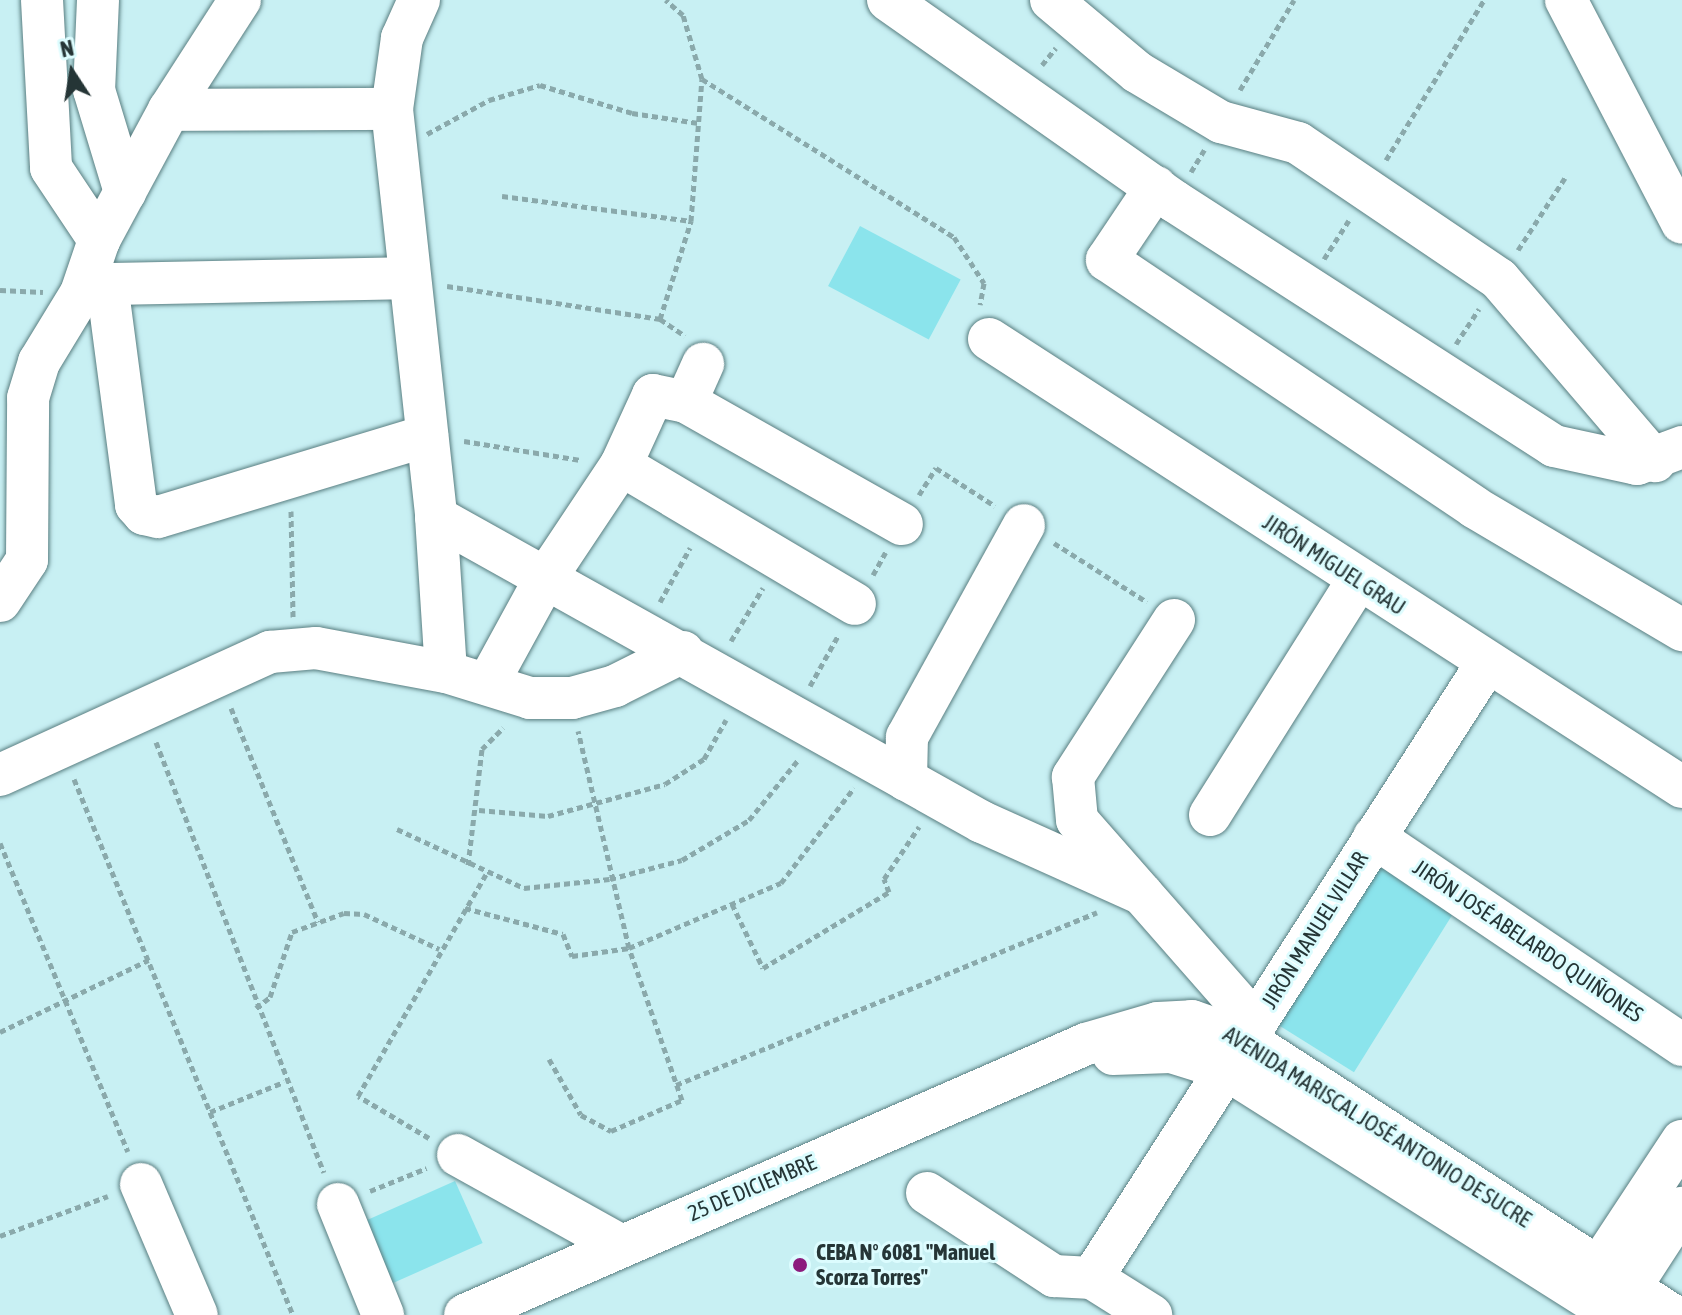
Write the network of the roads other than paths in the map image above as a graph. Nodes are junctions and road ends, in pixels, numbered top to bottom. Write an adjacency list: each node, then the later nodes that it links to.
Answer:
1 (42, 0): 13 (street)
2 (98, 0): 11 (street)
3 (240, 0): 8 (street)
4 (419, 0): 9 (street)
5 (888, 0): 10 (street)
6 (1051, 0): 20 (street)
7 (1566, 1): 12 (street)
8 (169, 110): 9 (street); 11 (street)
9 (393, 122): 14 (street)
10 (1156, 187): 20 (street); 30 (street)
11 (125, 192): 13 (street)
12 (1682, 223)
13 (99, 240): 15 (street)
14 (407, 278): 15 (street); 19 (street)
15 (94, 288): 19 (street); 27 (street)
16 (989, 339): 26 (street, JIRÓN MIGUEL GRAU)
17 (703, 364): 18 (street)
18 (686, 402): 21 (street); 23 (street)
19 (427, 436): 22 (street)
20 (1673, 454)
21 (621, 465): 25 (street); 28 (street)
22 (436, 517): 25 (street); 33 (street)
23 (902, 524)
24 (1024, 525): 36 (street)
25 (545, 579): 32 (street); 34 (street)
26 (1358, 580): 31 (street, JIRÓN MIGUEL GRAU); 38 (street)
27 (0, 601)
28 (855, 604)
29 (1174, 620): 40 (street)
30 (1682, 630)
31 (1487, 663): 37 (street, JIRÓN MIGUEL GRAU); 39 (street, JIRÓN MANUEL VILLAR)
32 (712, 668): 34 (street); 36 (street)
33 (446, 672): 34 (street); 35 (street)
34 (488, 683)
35 (0, 775)
36 (905, 780): 40 (street)
37 (1682, 787)
38 (1210, 815)
39 (1374, 837): 41 (street, JIRÓN MANUEL VILLAR); 42 (street, JIRÓN JOSÉ ABELARDO QUIÑONES)
40 (1142, 894): 41 (street)
41 (1243, 1044): 43 (street, AVENIDA MARISCAL JOSÉ ANTONIO DE SUCRE); 51 (street, JIRÓN MANUEL VILLAR); 52 (street, AVENIDA MARISCAL JOSÉ ANTONIO DE SUCRE)
42 (1682, 1045)
43 (1041, 1065): 50 (street, 25 DE DICIEMBRE)
44 (1682, 1141): 52 (street)
45 (458, 1155): 50 (street)
46 (141, 1184): 53 (street)
47 (927, 1193): 51 (street)
48 (338, 1204): 54 (street)
49 (1682, 1208): 52 (street)
50 (620, 1245): 55 (street, 25 DE DICIEMBRE)
51 (1092, 1278): 56 (street)
52 (1603, 1301): 57 (street, AVENIDA MARISCAL JOSÉ ANTONIO DE SUCRE)
53 (197, 1315)
54 (383, 1315)
55 (465, 1315)
56 (1151, 1315)
57 (1672, 1315)

